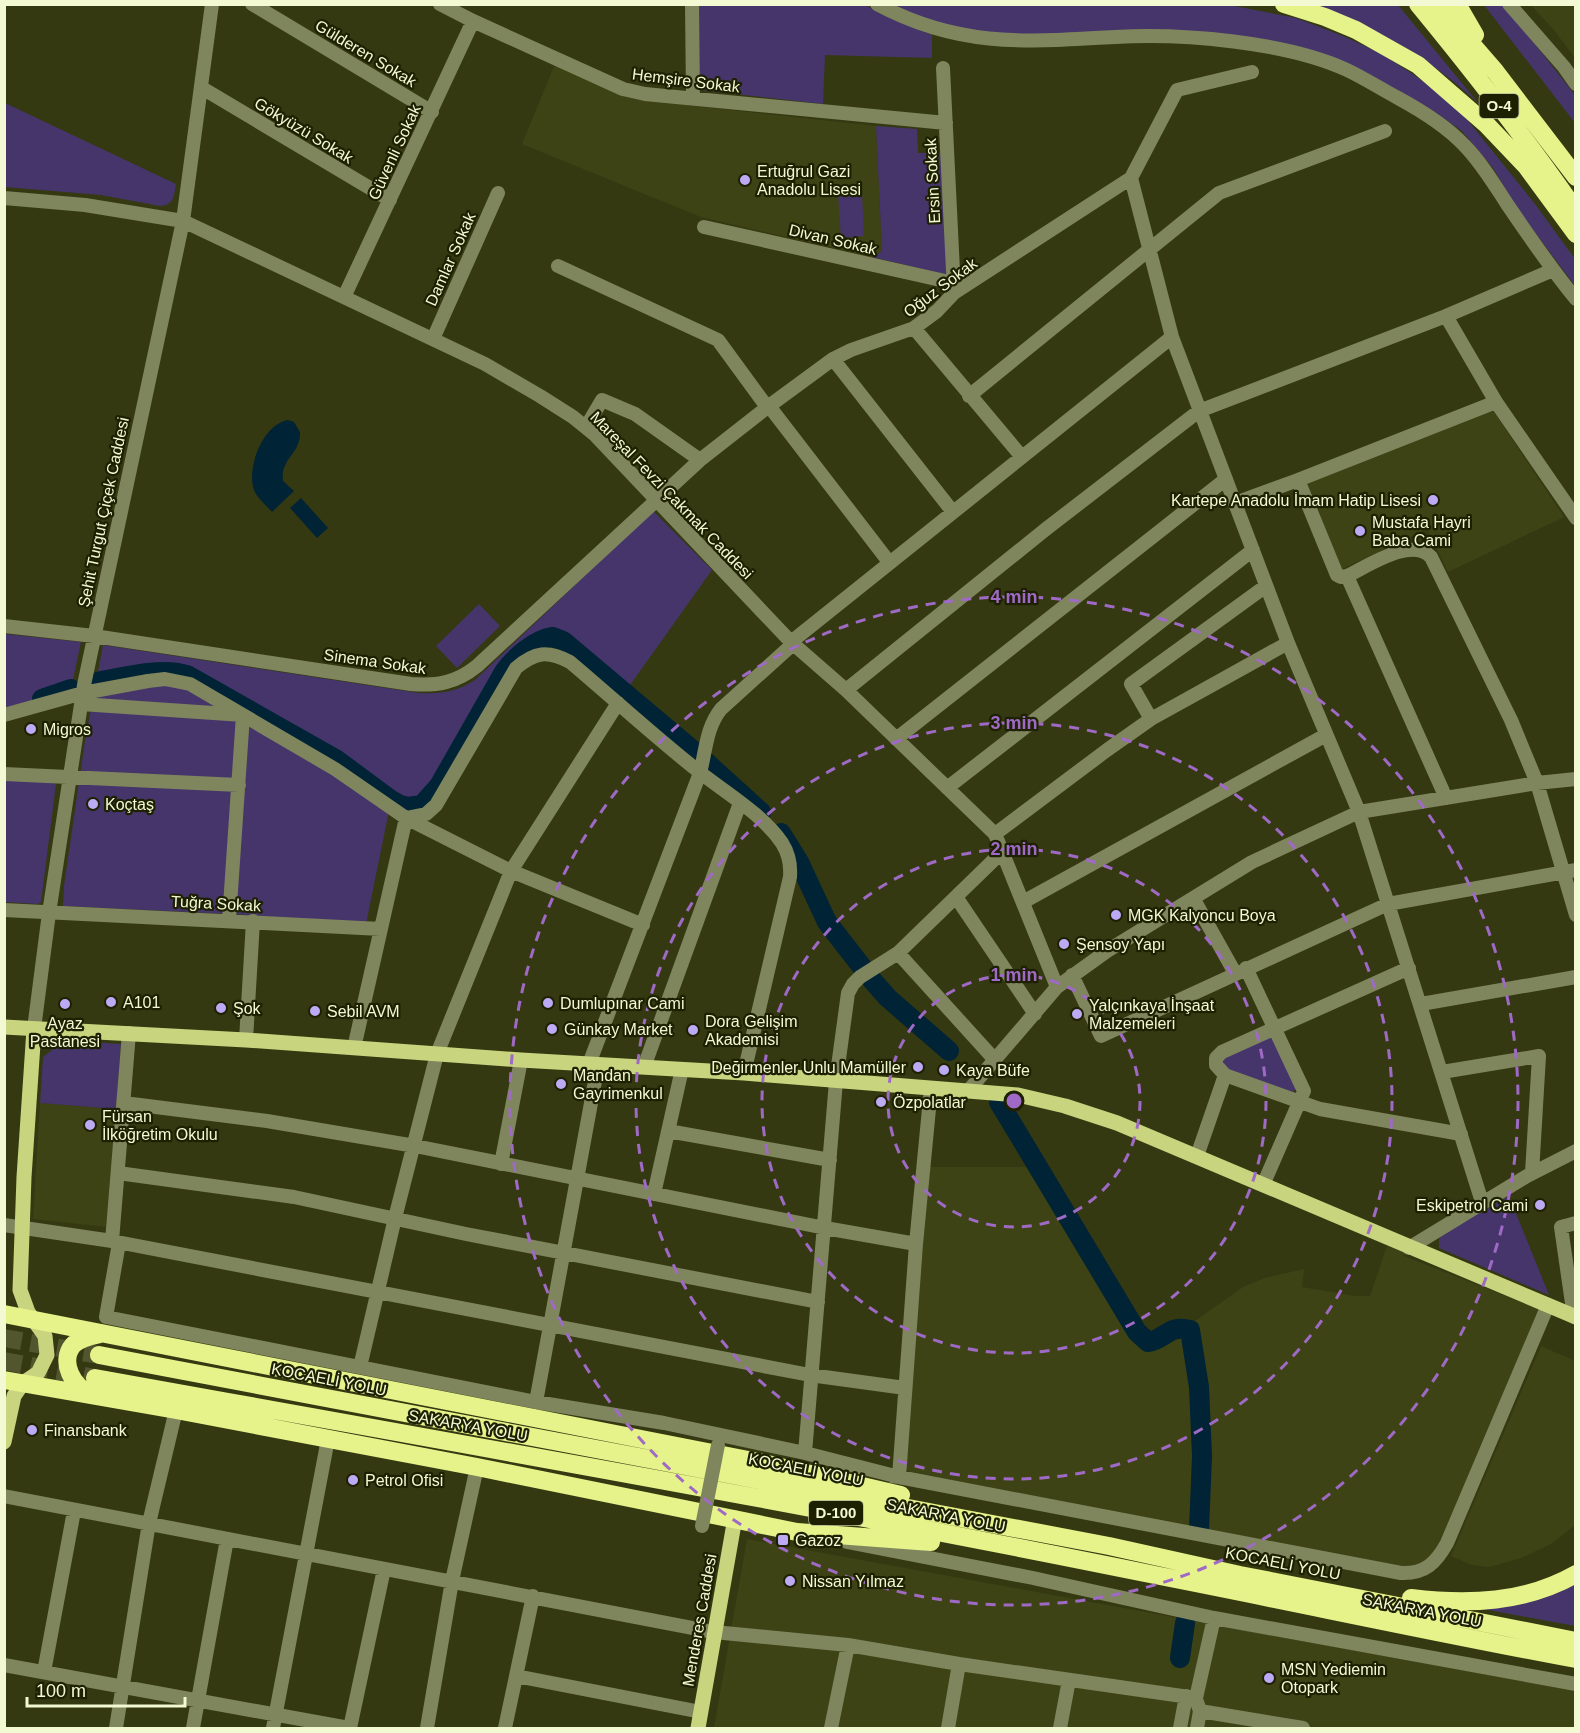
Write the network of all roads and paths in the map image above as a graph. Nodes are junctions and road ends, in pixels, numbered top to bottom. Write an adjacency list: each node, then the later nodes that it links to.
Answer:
1 (212, 4): 16 (street, Şehit Turgut Çiçek Caddesi)
2 (252, 4): 18 (street, Gülderen Sokak)
3 (440, 4): 11 (street, Hemşire Sokak)
4 (692, 4): 17 (street)
5 (877, 4): 32 (street)
6 (1284, 4): 29 (highway)
7 (1418, 4): 26 (highway, O-4)
8 (1437, 4): 13 (highway, O-4)
9 (1457, 4): 13 (highway)
10 (1509, 4): 15 (street)
11 (473, 21): 17 (street, Hemşire Sokak); 18 (street, Güvenli Sokak)
12 (943, 68): 19 (street, Ersin Sokak)
13 (1495, 71): 21 (highway, O-4)
14 (1252, 72): 22 (street, Oğuz Sokak)
15 (1575, 84)
16 (202, 88): 24 (street, Gökyüzü Sokak); 27 (street, Şehit Turgut Çiçek Caddesi)
17 (693, 98): 19 (street, Hemşire Sokak)
18 (432, 112): 24 (street, Güvenli Sokak)
19 (946, 123): 33 (street, Ersin Sokak)
20 (1385, 131): 30 (street)
21 (1575, 177)
22 (1131, 178): 30 (street); 33 (street, Oğuz Sokak)
23 (498, 193): 39 (street, Damlar Sokak)
24 (390, 200): 34 (street, Güvenli Sokak)
25 (6, 201): 27 (street, Mareşal Fevzi Çakmak Caddesi)
26 (1575, 211)
27 (183, 221): 34 (street, Mareşal Fevzi Çakmak Caddesi); 59 (street, Şehit Turgut Çiçek Caddesi)
28 (704, 227): 33 (street, Divan Sokak)
29 (1575, 234)
30 (1149, 251): 38 (street); 41 (street)
31 (558, 266): 43 (street)
32 (1553, 270): 35 (street); 36 (street)
33 (954, 288): 37 (street, Oğuz Sokak)
34 (344, 297): 39 (street, Mareşal Fevzi Çakmak Caddesi)
35 (1575, 299)
36 (1446, 316): 42 (street); 44 (street)
37 (914, 328): 40 (street, Oğuz Sokak); 41 (street)
38 (1172, 337): 44 (street); 46 (street)
39 (433, 339): 45 (street, Mareşal Fevzi Çakmak Caddesi)
40 (833, 359): 43 (street, Oğuz Sokak); 52 (street)
41 (969, 396): 46 (street)
42 (1496, 402): 49 (street); 53 (street)
43 (768, 407): 47 (street, Oğuz Sokak); 55 (street)
44 (1199, 411): 48 (street); 62 (street)
45 (585, 427): 47 (street); 50 (street, Mareşal Fevzi Çakmak Caddesi)
46 (1022, 457): 52 (street)
47 (700, 460): 50 (street, Oğuz Sokak)
48 (1226, 480): 51 (street); 69 (street)
49 (1298, 480): 51 (street); 56 (street)
50 (656, 501): 59 (street, Sinema Sokak); 60 (street, Mareşal Fevzi Çakmak Caddesi)
51 (1235, 503): 54 (street)
52 (953, 512): 55 (street)
53 (1575, 518)
54 (1253, 550): 57 (street); 76 (street)
55 (889, 562): 60 (street)
56 (1347, 576): 74 (street); 77 (street)
57 (1266, 586): 61 (street); 67 (street)
58 (4, 626): 59 (street, Sinema Sokak)
59 (94, 636): 63 (street, Şehit Turgut Çiçek Caddesi)
60 (792, 643): 62 (street, Mareşal Fevzi Çakmak Caddesi); 70 (street)
61 (1288, 643): 67 (street); 68 (street)
62 (846, 690): 69 (street, Mareşal Fevzi Çakmak Caddesi)
63 (82, 699): 65 (street); 65 (street); 66 (street); 72 (street, Şehit Turgut Çiçek Caddesi)
64 (618, 703): 70 (street); 80 (street); 83 (street)
65 (243, 714): 75 (street); 80 (street)
66 (4, 715)
67 (1151, 719): 81 (street)
68 (1326, 735): 79 (street); 87 (street)
69 (896, 739): 76 (street, Mareşal Fevzi Çakmak Caddesi)
70 (700, 773): 78 (street); 94 (street)
71 (4, 774): 72 (street)
72 (69, 777): 75 (street); 90 (street, Şehit Turgut Çiçek Caddesi)
73 (1575, 779): 74 (street)
74 (1537, 783): 77 (street); 84 (street)
75 (239, 785): 92 (street)
76 (948, 788): 81 (street, Mareşal Fevzi Çakmak Caddesi)
77 (1446, 798): 79 (street)
78 (740, 803): 114 (street); 117 (street)
79 (1359, 812): 86 (street); 88 (street)
80 (406, 818): 83 (street); 95 (street)
81 (995, 834): 82 (street, Mareşal Fevzi Çakmak Caddesi)
82 (1002, 852): 85 (street); 87 (street, Mareşal Fevzi Çakmak Caddesi)
83 (511, 871): 94 (street); 110 (street)
84 (1569, 871): 88 (street); 91 (street)
85 (956, 897): 96 (street); 103 (street)
86 (1193, 898): 98 (street); 99 (street)
87 (1023, 902): 101 (street, Mareşal Fevzi Çakmak Caddesi)
88 (1388, 904): 97 (street); 98 (street)
89 (4, 910): 90 (street, Tuğra Sokak)
90 (49, 913): 92 (street, Tuğra Sokak); 106 (street, Şehit Turgut Çiçek Caddesi)
91 (1575, 915)
92 (229, 920): 93 (street, Tuğra Sokak)
93 (253, 921): 95 (street, Tuğra Sokak); 108 (street)
94 (643, 926): 113 (street)
95 (381, 929): 109 (street)
96 (898, 953): 112 (street); 119 (street)
97 (1409, 968): 102 (street); 105 (street)
98 (1240, 971): 99 (street); 105 (street)
99 (1072, 975): 101 (street)
100 (1575, 977): 102 (street)
101 (1057, 987): 103 (street)
102 (1421, 1004): 116 (street)
103 (1035, 1014): 112 (street)
104 (4, 1027): 106 (main road)
105 (1275, 1028): 118 (street); 122 (street)
106 (34, 1029): 107 (main road); 140 (main road)
107 (129, 1033): 108 (main road); 123 (street)
108 (246, 1040): 109 (main road)
109 (354, 1048): 110 (main road)
110 (437, 1054): 111 (main road); 126 (street)
111 (521, 1060): 113 (main road); 130 (street)
112 (995, 1060): 121 (street)
113 (593, 1064): 114 (main road); 133 (street)
114 (644, 1067): 115 (main road)
115 (682, 1069): 117 (main road); 124 (street)
116 (1442, 1072): 125 (street); 132 (street)
117 (744, 1073): 119 (main road)
118 (1226, 1075): 122 (street); 128 (street)
119 (836, 1081): 120 (main road); 129 (street)
120 (931, 1088): 121 (main road); 143 (street)
121 (968, 1091): 128 (main road)
122 (1300, 1102): 125 (street); 134 (street)
123 (124, 1103): 126 (street); 131 (street)
124 (668, 1131): 129 (street); 135 (street)
125 (1461, 1134): 136 (street)
126 (415, 1146): 130 (street); 137 (street)
127 (1575, 1151): 132 (street)
128 (1197, 1156): 134 (main road)
129 (830, 1160): 141 (street)
130 (501, 1164): 133 (street)
131 (117, 1173): 137 (street); 142 (street)
132 (1532, 1173): 136 (street)
133 (577, 1179): 135 (street); 145 (street)
134 (1263, 1185): 144 (main road)
135 (654, 1194): 141 (street)
136 (1482, 1202): 144 (street)
137 (394, 1218): 145 (street); 147 (street)
138 (1575, 1223): 151 (street)
139 (4, 1225): 140 (street)
140 (22, 1228): 142 (street); 146 (main road)
141 (825, 1228): 143 (street); 148 (street)
142 (116, 1242): 147 (street); 156 (street)
143 (916, 1244): 159 (street)
144 (1409, 1248): 149 (main road)
145 (564, 1251): 148 (street); 153 (street)
146 (20, 1290): 150 (main road); 152 (main road)
147 (377, 1291): 153 (street); 156 (street)
148 (818, 1302): 157 (street)
149 (1548, 1305): 151 (main road); 170 (street)
150 (6, 1316): 152 (highway)
151 (1575, 1317)
152 (32, 1319): 154 (highway); 160 (main road)
153 (550, 1324): 157 (street); 162 (street)
154 (102, 1333): 161 (highway); 168 (highway)
155 (99, 1355): 178 (highway, KOCAELİ YOLU / D-100)
156 (360, 1367): 162 (street)
157 (810, 1375): 159 (street); 167 (street)
158 (95, 1378): 179 (highway, SAKARYA YOLU / D-100)
159 (905, 1388): 170 (street)
160 (10, 1391): 161 (highway); 165 (main road)
161 (105, 1398): 163 (highway)
162 (537, 1402): 167 (street)
163 (176, 1410): 164 (highway); 174 (street)
164 (328, 1439): 169 (highway); 180 (street)
165 (4, 1442)
166 (718, 1445): 175 (street, bridge)
167 (805, 1453): 170 (street)
168 (778, 1466): 170 (street); 178 (highway)
169 (477, 1467): 173 (highway); 184 (street)
170 (899, 1477)
171 (4, 1497): 172 (street)
172 (74, 1511): 174 (street); 195 (street)
173 (735, 1518): 176 (highway); 188 (main road, Menderes Caddesi)
174 (149, 1523): 177 (street); 199 (street)
175 (702, 1526)
176 (796, 1532): 179 (highway); 186 (street)
177 (227, 1539): 180 (street); 200 (street)
178 (1109, 1546): 183 (highway, KOCAELİ YOLU / D-100)
179 (1014, 1548): 187 (highway, SAKARYA YOLU / D-100)
180 (306, 1554): 181 (street); 203 (street)
181 (384, 1569): 184 (street); 207 (street)
182 (1575, 1574): 183 (highway)
183 (1240, 1575): 189 (highway, KOCAELİ YOLU / D-100)
184 (452, 1581): 185 (street); 208 (street)
185 (533, 1596): 188 (street); 196 (street)
186 (1214, 1618): 198 (street); 201 (street)
187 (1422, 1630): 191 (highway, SAKARYA YOLU / D-100); 194 (highway)
188 (714, 1632): 190 (street); 202 (main road, Menderes Caddesi)
189 (1575, 1641)
190 (848, 1645): 192 (street); 211 (street)
191 (1575, 1659)
192 (959, 1664): 197 (street); 212 (street)
193 (4, 1665): 195 (street)
194 (1575, 1667)
195 (44, 1672): 199 (street)
196 (516, 1676): 202 (street); 209 (street)
197 (1069, 1680): 201 (street); 213 (street)
198 (1575, 1684)
199 (124, 1687): 200 (street); 205 (street)
200 (198, 1701): 203 (street); 206 (street)
201 (1194, 1702): 204 (street); 214 (street); 215 (street)
202 (701, 1712): 210 (main road, Menderes Caddesi)
203 (274, 1722): 207 (street)
204 (1272, 1726): 216 (street)
205 (116, 1728)
206 (193, 1728)
207 (349, 1728)
208 (427, 1728)
209 (505, 1728)
210 (698, 1728)
211 (831, 1728)
212 (948, 1728)
213 (1060, 1728)
214 (1180, 1728)
215 (1197, 1728)
216 (1304, 1728)

